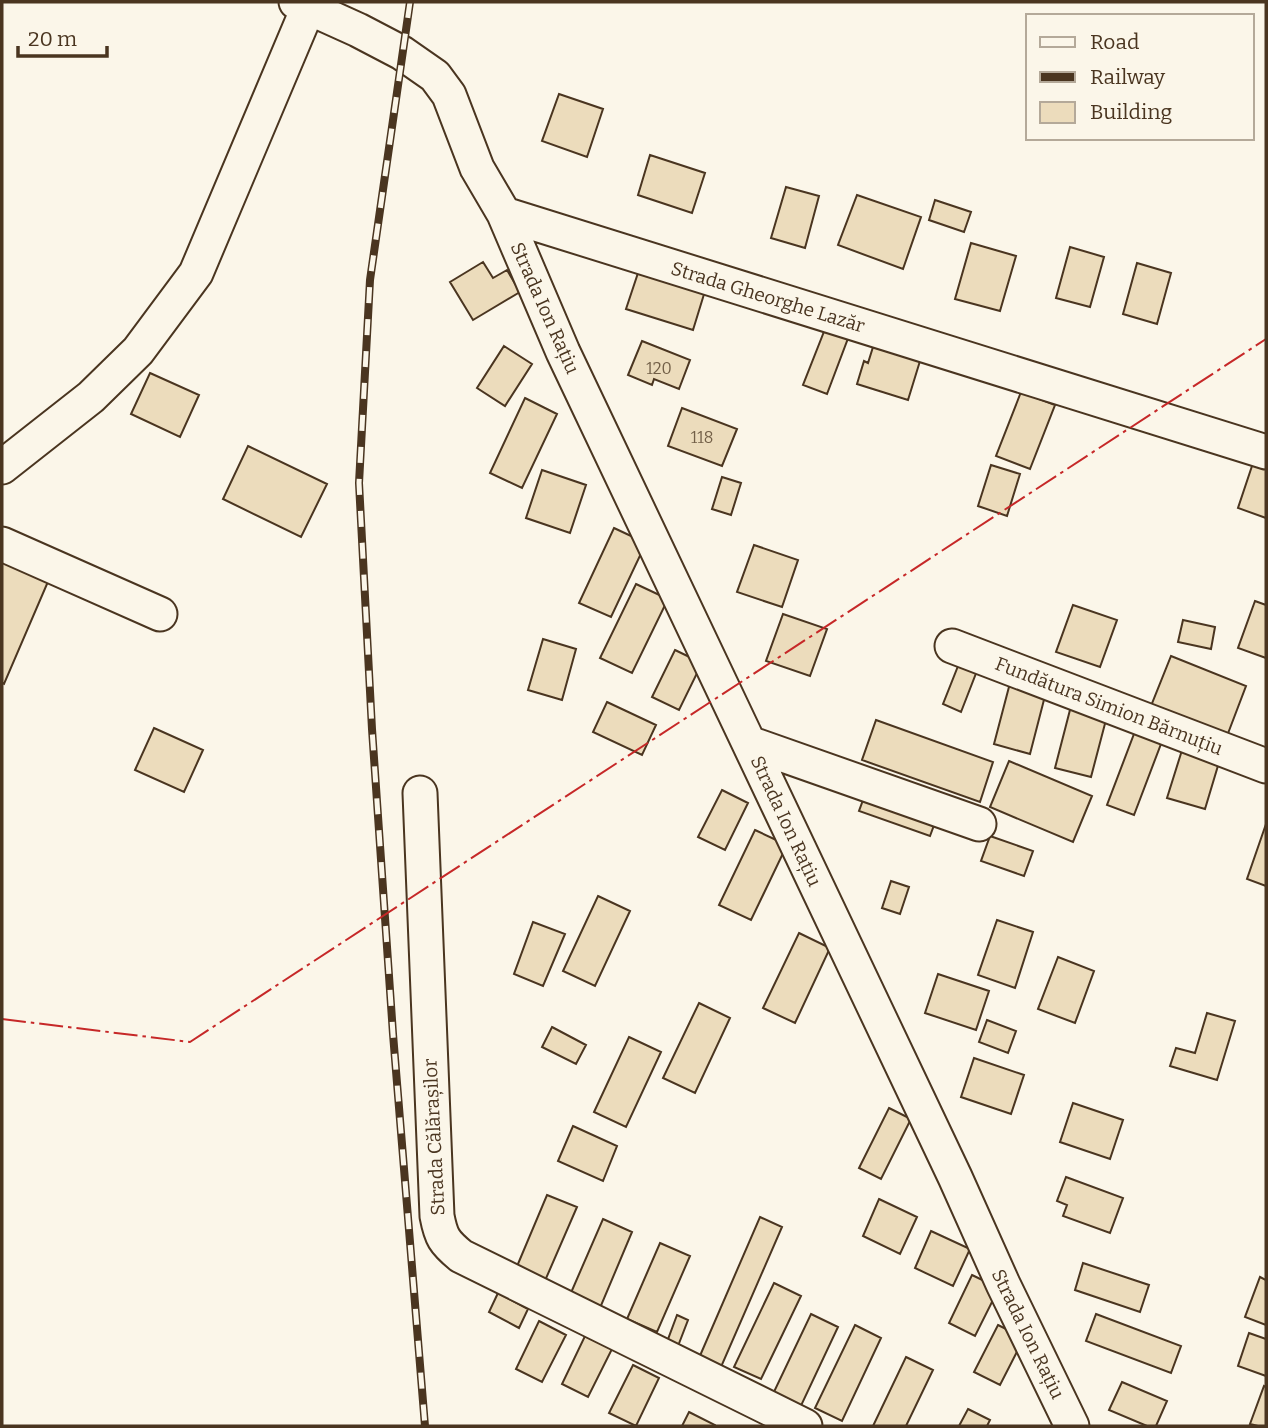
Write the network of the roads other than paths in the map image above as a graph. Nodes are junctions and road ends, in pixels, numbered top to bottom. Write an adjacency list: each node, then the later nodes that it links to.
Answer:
1 (302, 5): 2 (street); 4 (street)
2 (504, 214): 3 (street, Strada Gheorghe Lazăr); 8 (street, Strada Ion Rațiu)
3 (1266, 452)
4 (2, 467)
5 (2, 544): 6 (street)
6 (160, 614)
7 (952, 646): 9 (street, Fundătura Simion Bărnuțiu)
8 (749, 743): 11 (street); 13 (street, Strada Ion Rațiu)
9 (1266, 766)
10 (420, 793): 12 (street, Strada Călărașilor)
11 (979, 824)
12 (805, 1426)
13 (1072, 1426)

